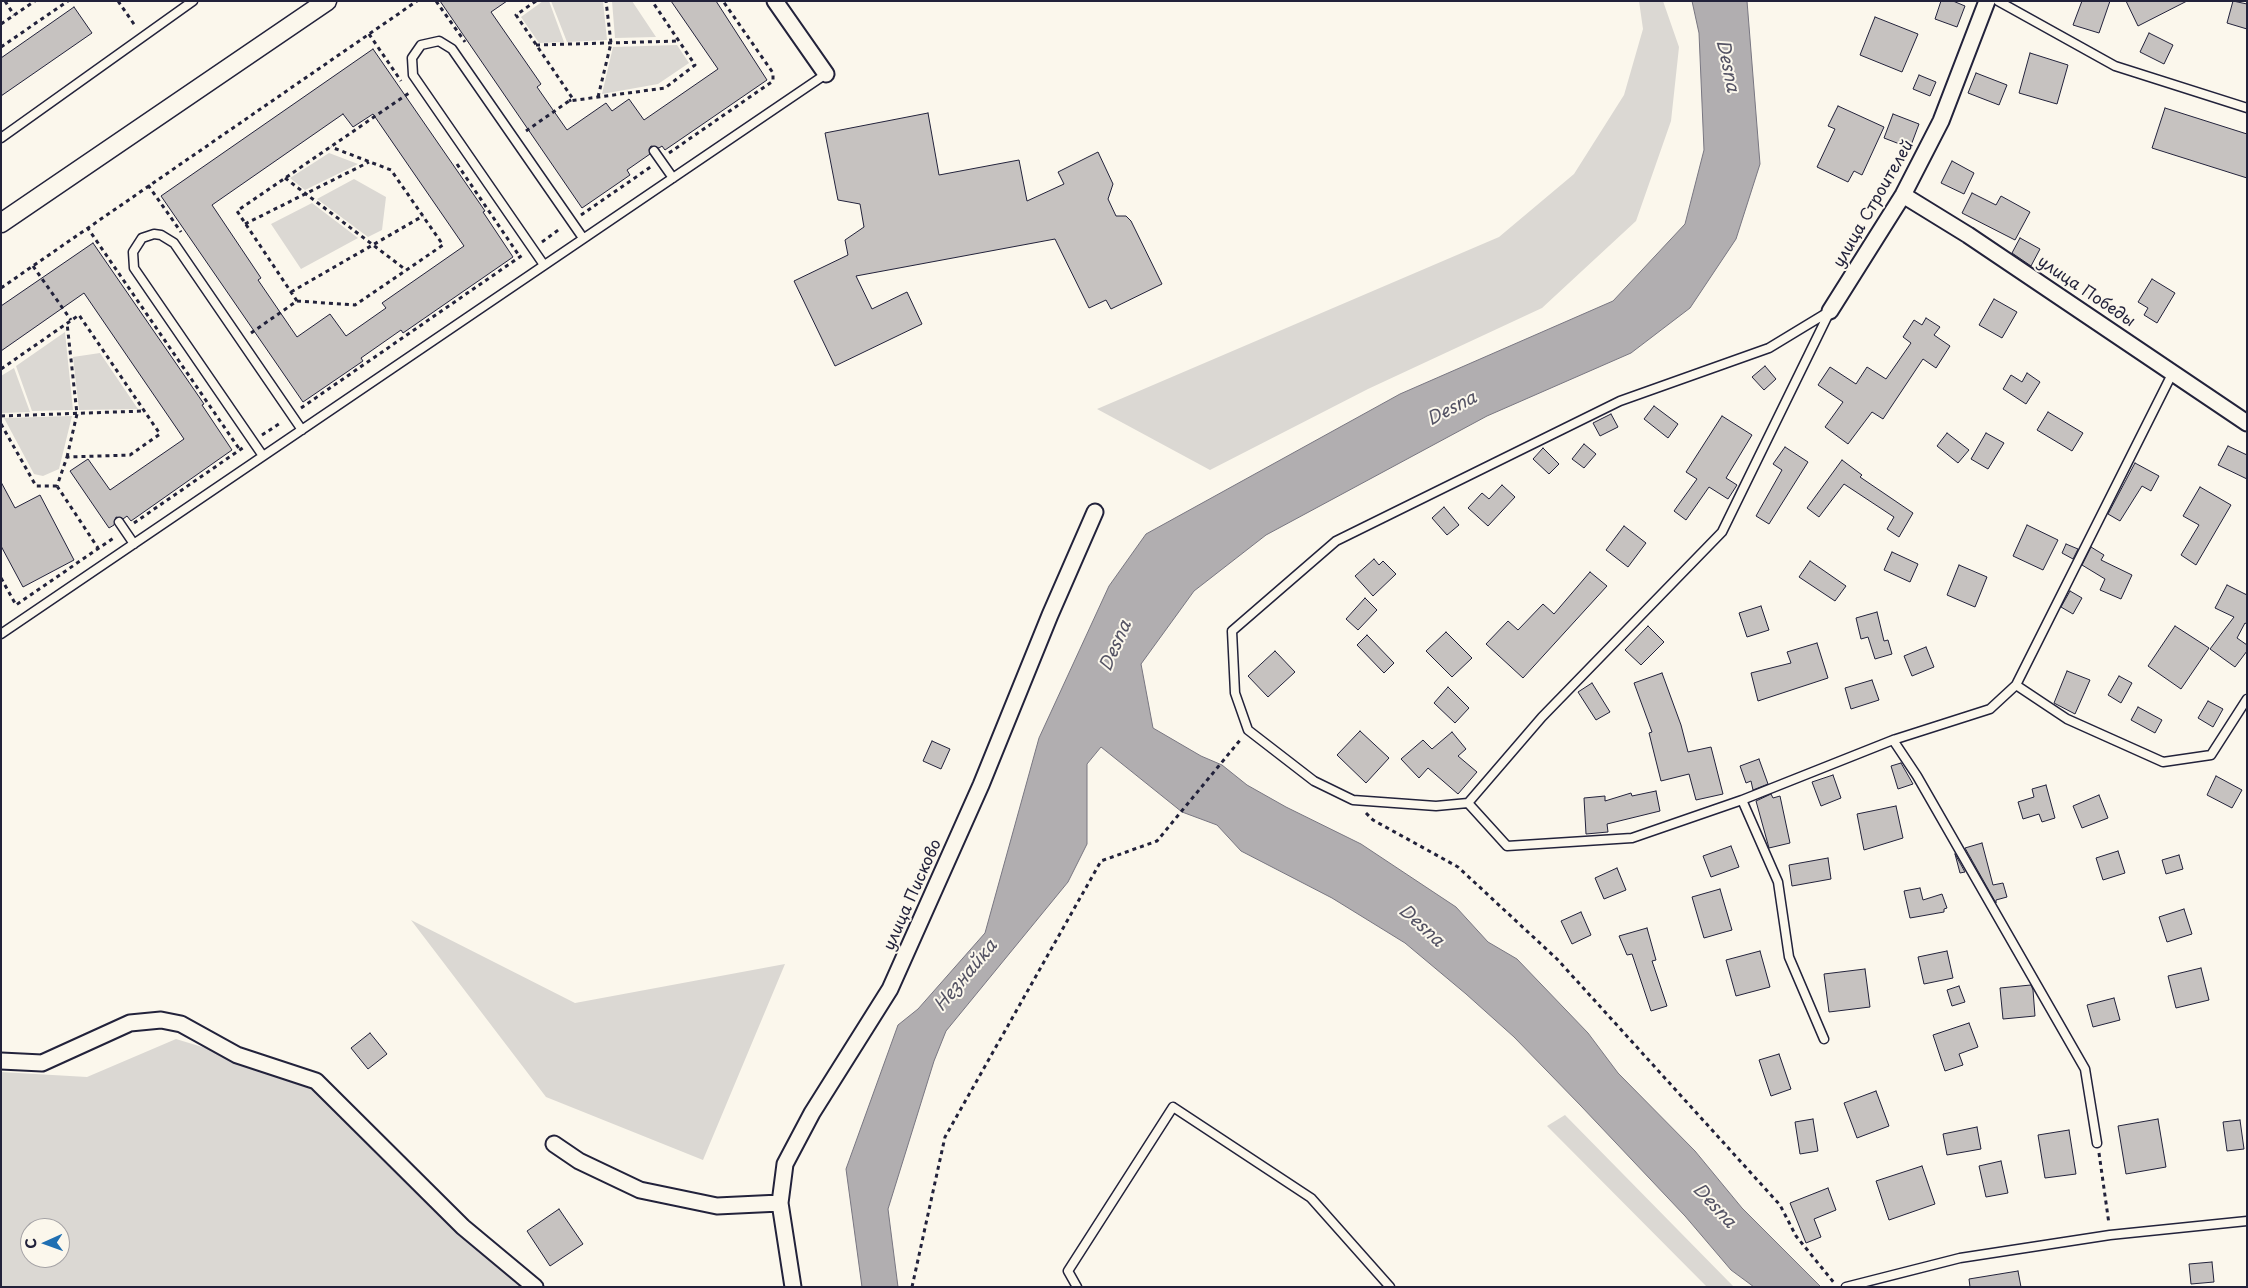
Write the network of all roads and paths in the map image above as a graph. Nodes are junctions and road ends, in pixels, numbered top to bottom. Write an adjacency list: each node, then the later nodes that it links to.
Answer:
1 (5, 1): 15 (path)
2 (35, 1): 15 (path)
3 (68, 1): 21 (path)
4 (118, 1): 17 (path)
5 (193, 1): 17 (lane)
6 (327, 1): 39 (street)
7 (416, 1): 41 (path)
8 (536, 1): 20 (path)
9 (606, 1): 19 (path)
10 (652, 1): 18 (path)
11 (723, 1): 31 (path)
12 (775, 1): 22 (street)
13 (1987, 1): 36 (street, улица Строителей)
14 (1998, 1): 26 (lane)
15 (14, 15): 16 (path)
16 (1, 24)
17 (142, 37): 28 (lane)
18 (679, 41): 19 (path); 24 (path)
19 (611, 43): 20 (path); 24 (path)
20 (536, 45): 25 (path)
21 (1, 47)
22 (826, 74): 34 (lane)
23 (409, 93): 29 (path)
24 (598, 97): 25 (path)
25 (569, 101): 27 (path)
26 (2247, 108)
27 (526, 131)
28 (1, 138)
29 (331, 147): 32 (path); 33 (path)
30 (654, 151): 31 (lane)
31 (660, 160): 34 (lane); 38 (path)
32 (369, 162): 35 (path); 37 (path)
33 (285, 178): 35 (path); 40 (path)
34 (672, 178): 42 (lane)
35 (305, 194): 40 (path); 43 (path)
36 (1903, 196): 51 (street, улица Строителей); 56 (street, улица Победы)
37 (423, 216): 43 (path); 47 (path)
38 (572, 221): 42 (lane); 44 (path); 44 (lane)
39 (1, 223)
40 (245, 224): 49 (path)
41 (87, 227): 46 (path); 65 (path)
42 (583, 238): 45 (lane)
43 (372, 245): 47 (path); 49 (path)
44 (532, 248): 45 (lane); 59 (path)
45 (544, 265): 63 (lane)
46 (33, 266): 48 (path); 52 (path)
47 (406, 270): 50 (path)
48 (1, 288)
49 (291, 292): 50 (path)
50 (297, 301): 54 (path)
51 (1830, 311): 78 (lane); 82 (lane)
52 (71, 320): 53 (path); 57 (path)
53 (67, 323): 55 (path); 58 (path)
54 (251, 333)
55 (1, 369)
56 (2173, 371): 61 (street, улица Победы); 76 (lane)
57 (144, 411): 58 (path); 66 (path)
58 (77, 414): 60 (path); 66 (path)
59 (292, 415): 63 (lane); 64 (path); 64 (lane)
60 (1, 416)
61 (2247, 423)
62 (1, 424): 68 (path)
63 (302, 430): 67 (lane)
64 (253, 441): 65 (path); 67 (lane)
65 (240, 450): 71 (path)
66 (67, 456): 68 (path)
67 (263, 456): 72 (lane)
68 (56, 486): 73 (path)
69 (1095, 512): 87 (street, улица Писково)
70 (119, 522): 71 (lane)
71 (125, 530): 72 (lane); 73 (path)
72 (134, 544): 75 (lane)
73 (98, 548): 74 (path)
74 (1, 578)
75 (1, 634)
76 (2016, 686): 77 (lane); 79 (lane)
77 (2247, 699)
78 (1248, 730): 80 (lane); 92 (path)
79 (1894, 740): 81 (lane); 85 (lane)
80 (1353, 800): 82 (lane); 95 (path)
81 (1742, 800): 82 (lane); 83 (lane)
82 (1468, 803)
83 (1824, 1039)
84 (1, 1061): 90 (street)
85 (2097, 1143): 89 (path)
86 (554, 1144): 87 (street)
87 (780, 1203): 91 (street, улица Писково)
88 (2247, 1221): 89 (lane)
89 (2110, 1235): 96 (lane)
90 (535, 1287)
91 (793, 1287)
92 (912, 1287)
93 (1077, 1287): 94 (lane)
94 (1390, 1287)
95 (1837, 1287)
96 (1846, 1287)

